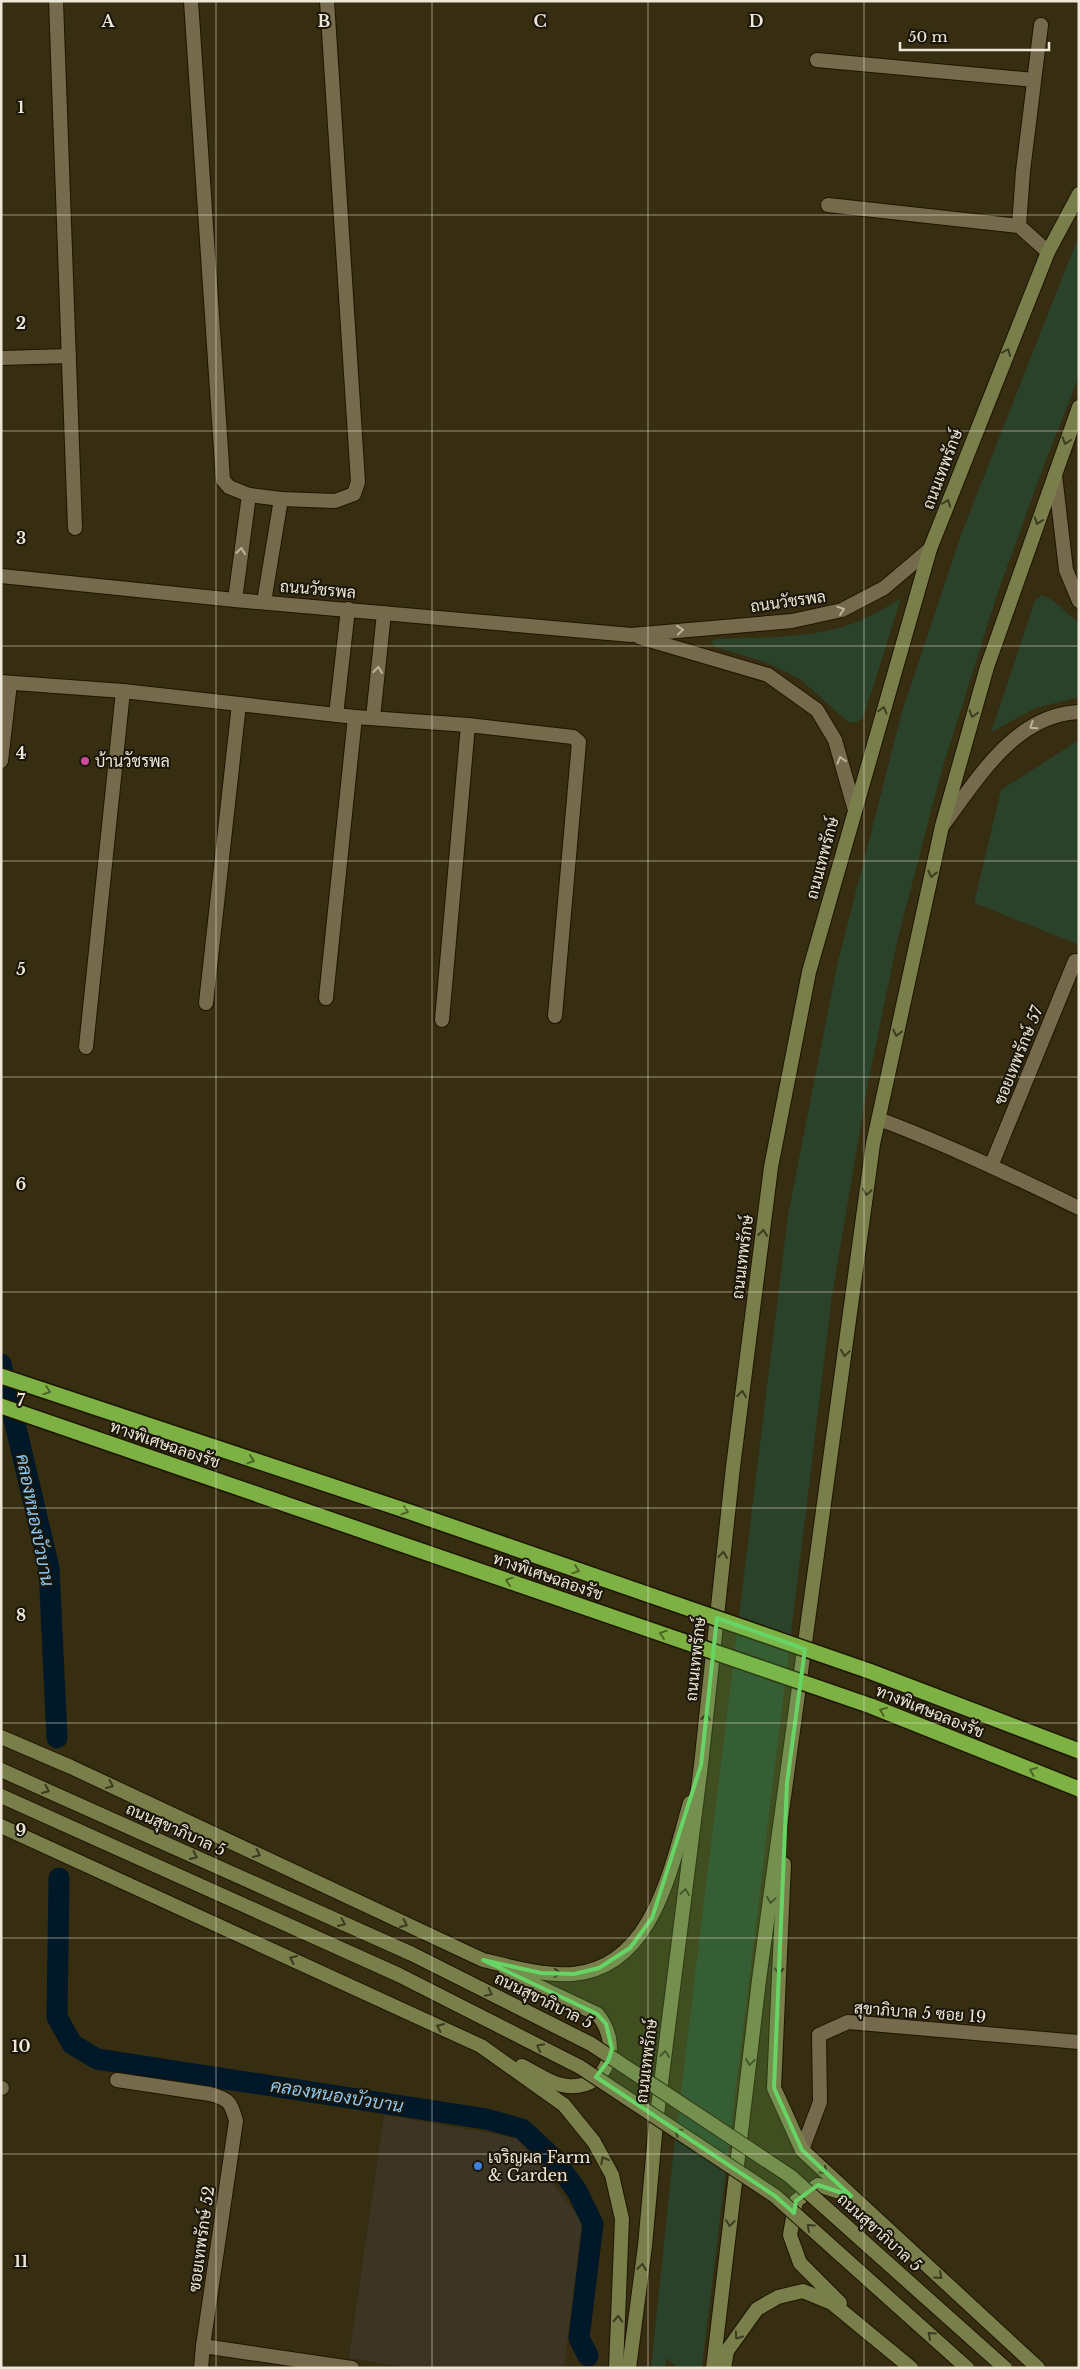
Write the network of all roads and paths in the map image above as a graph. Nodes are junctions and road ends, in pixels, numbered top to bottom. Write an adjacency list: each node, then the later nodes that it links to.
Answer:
1 (56, 1): 11 (street)
2 (191, 1): 15 (street)
3 (327, 1): 16 (street)
4 (1041, 25): 6 (street)
5 (817, 60): 6 (street)
6 (1034, 80): 9 (street)
7 (1079, 194): 10 (main road, ถนนเทพรักษ์)
8 (828, 205): 9 (street)
9 (1020, 226): 10 (street)
10 (1048, 252): 18 (main road, ถนนเทพรักษ์, one-way to 10)
11 (69, 356): 12 (street); 17 (street)
12 (1, 358)
13 (1079, 407): 14 (main road, one-way to 14)
14 (1055, 475): 21 (street); 36 (main road, one-way to 36)
15 (249, 496): 16 (street); 20 (street, one-way to 15)
16 (281, 499): 22 (street)
17 (75, 528)
18 (930, 549): 25 (street, ถนนวัชรพล, one-way to 18); 35 (main road, ถนนเทพรักษ์, one-way to 18)
19 (1, 576): 20 (street, ถนนวัชรพล)
20 (235, 600): 22 (street, ถนนวัชรพล)
21 (1079, 601)
22 (264, 602): 23 (street, ถนนวัชรพล)
23 (348, 610): 24 (street, ถนนวัชรพล); 30 (street)
24 (384, 613): 25 (street, ถนนวัชรพล); 32 (street, one-way to 24)
25 (631, 634): 35 (street, ถนนวัชรพล, one-way to 25)
26 (5, 682): 27 (street); 34 (street)
27 (123, 691): 28 (street); 42 (street)
28 (239, 704): 30 (street); 39 (street)
29 (1079, 712): 36 (street, one-way to 36)
30 (336, 715): 31 (street)
31 (355, 717): 32 (street); 38 (street)
32 (373, 718): 33 (street)
33 (468, 725): 40 (street); 41 (street)
34 (1, 761)
35 (854, 807): 50 (main road, ถนนเทพรักษ์, one-way to 35)
36 (942, 826): 43 (main road, one-way to 43)
37 (1079, 962): 44 (street, ซอยเทพรักษ์ 57)
38 (326, 998)
39 (206, 1003)
40 (555, 1016)
41 (442, 1020)
42 (86, 1047)
43 (879, 1119): 44 (street); 52 (main road, one-way to 52)
44 (992, 1166): 45 (street)
45 (1079, 1208)
46 (1, 1376): 49 (highway, ทางพิเศษฉลองรัช, one-way to 49, bridge)
47 (1, 1406): 53 (highway, ทางพิเศษฉลองรัช, one-way to 47, bridge)
48 (1, 1737): 56 (main road, ถนนสุขาภิบาล 5, one-way to 56)
49 (1079, 1752)
50 (701, 1765): 56 (main road, ถนนสุขาภิบาล 5, one-way to 50); 67 (main road, ถนนเทพรักษ์, one-way to 50)
51 (1, 1770): 72 (main road, ถนนสุขาภิบาล 5, one-way to 72, bridge)
52 (787, 1783): 60 (main road, one-way to 60); 68 (main road, one-way to 68)
53 (1079, 1789)
54 (1, 1796): 71 (main road, one-way to 54, bridge)
55 (1, 1826): 58 (main road, one-way to 55)
56 (483, 1960): 58 (main road)
57 (1079, 2042): 60 (street, สุขาภิบาล 5 ซอย 19)
58 (481, 2046): 66 (main road, one-way to 58)
59 (117, 2080): 63 (street, ซอยเทพรักษ์ 52)
60 (802, 2150): 61 (main road, ถนนสุขาภิบาล 5, one-way to 61)
61 (851, 2196): 62 (main road); 73 (main road, ถนนสุขาภิบาล 5, one-way to 73)
62 (868, 2330): 69 (main road, one-way to 69); 70 (main road)
63 (203, 2346): 64 (street, ซอยเทพรักษ์ 52); 65 (street)
64 (200, 2368)
65 (352, 2368)
66 (616, 2368)
67 (628, 2368)
68 (713, 2368)
69 (724, 2368)
70 (911, 2368)
71 (968, 2368)
72 (1005, 2368)
73 (1038, 2368)

